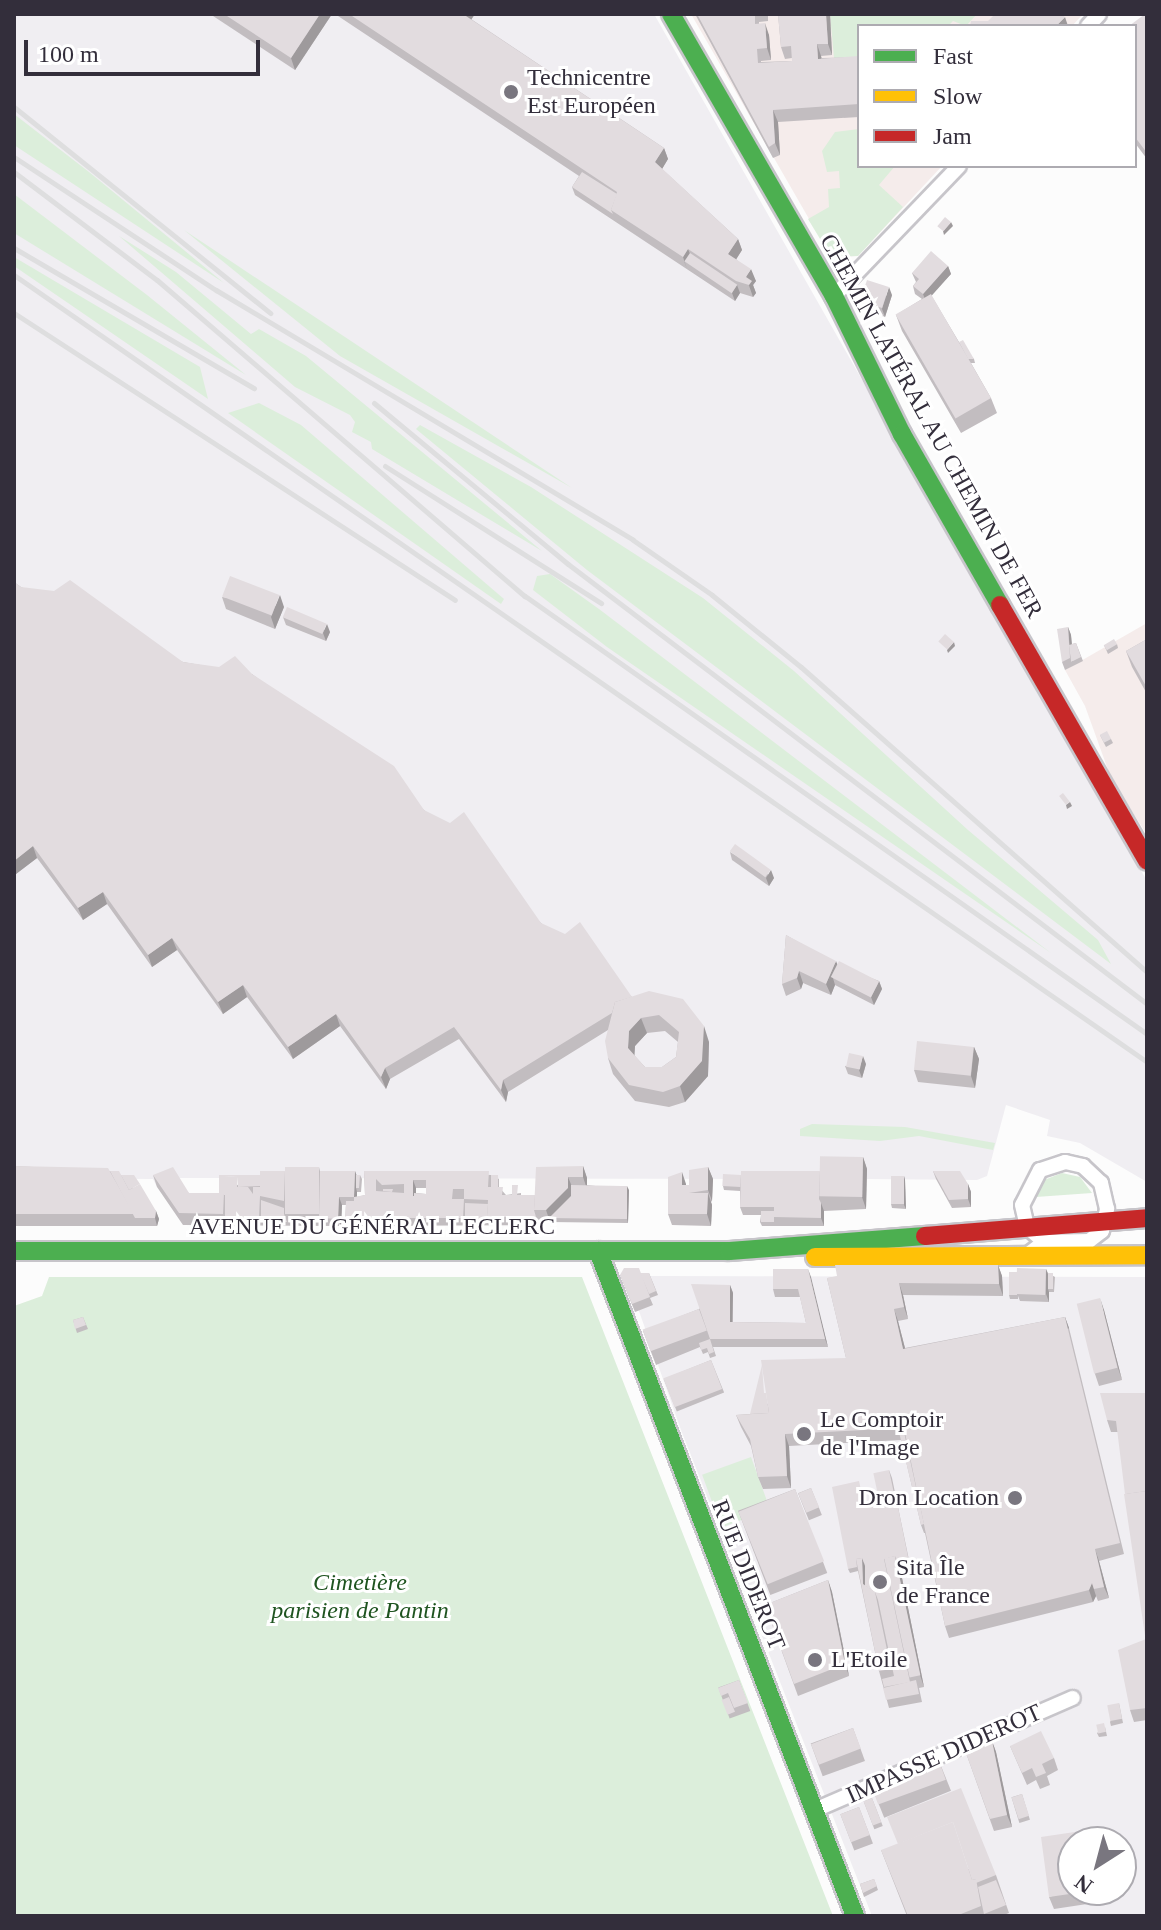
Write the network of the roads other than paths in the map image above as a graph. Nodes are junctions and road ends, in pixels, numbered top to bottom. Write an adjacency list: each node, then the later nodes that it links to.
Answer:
1 (671, 14): 3 (street, CHEMIN LATÉRAL AU CHEMIN DE FER)
2 (957, 168): 3 (street)
3 (834, 296): 4 (street, CHEMIN LATÉRAL AU CHEMIN DE FER)
4 (1147, 861)
5 (1147, 1218): 6 (street, AVENUE DU GÉNÉRAL LECLERC)
6 (1104, 1224): 7 (street, AVENUE DU GÉNÉRAL LECLERC); 7 (street); 8 (street)
7 (1027, 1227): 8 (street); 11 (street, AVENUE DU GÉNÉRAL LECLERC)
8 (1044, 1242): 12 (street); 14 (street)
9 (14, 1251): 10 (street, AVENUE DU GÉNÉRAL LECLERC)
10 (598, 1251): 11 (street, AVENUE DU GÉNÉRAL LECLERC); 16 (street, RUE DIDEROT)
11 (729, 1251): 14 (street, AVENUE DU GÉNÉRAL LECLERC)
12 (1062, 1255): 13 (street, AVENUE DU GÉNÉRAL LECLERC); 14 (street, AVENUE DU GÉNÉRAL LECLERC)
13 (1145, 1255)
14 (1027, 1256)
15 (1073, 1698): 16 (street, IMPASSE DIDEROT)
16 (815, 1810): 17 (street, RUE DIDEROT)
17 (855, 1916)

